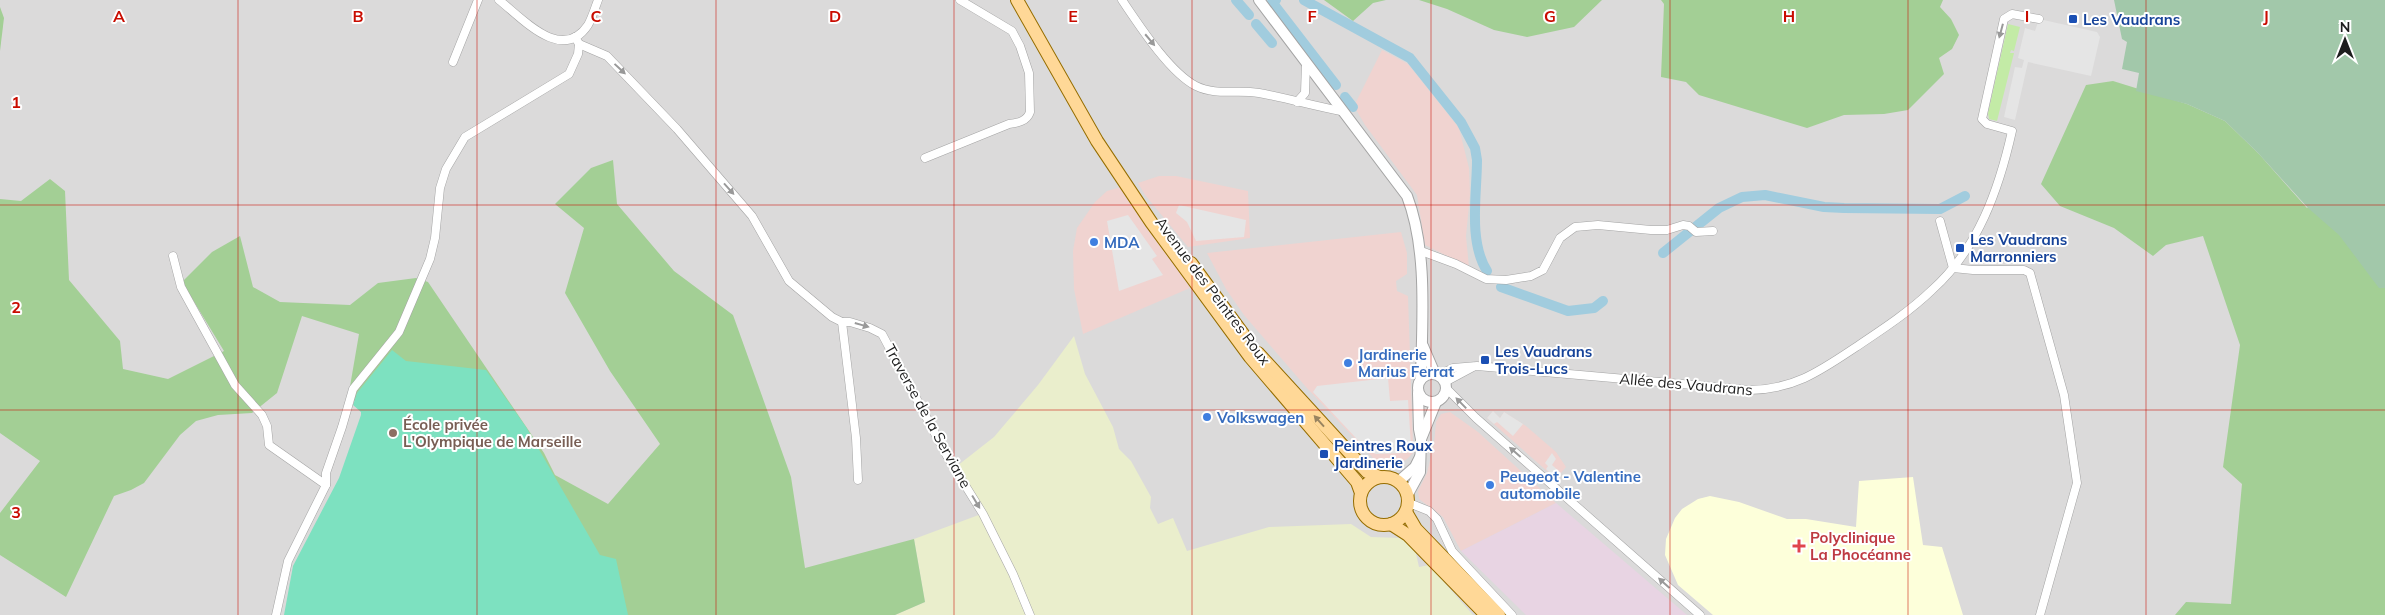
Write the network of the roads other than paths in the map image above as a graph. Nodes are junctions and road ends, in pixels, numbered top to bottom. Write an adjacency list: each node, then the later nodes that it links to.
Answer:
1 (478, 0): 10 (street)
2 (499, 0): 9 (street)
3 (598, 0): 9 (street)
4 (960, 0): 15 (street)
5 (1017, 0): 12 (main road, Avenue des Peintres Roux)
6 (1122, 0): 13 (street, one-way to 13)
7 (1259, 0): 11 (street)
8 (2038, 19): 20 (street, Allée des Vaudrans, one-way to 20)
9 (577, 41): 21 (street, Traverse de la Serviane, one-way to 21); 32 (street)
10 (453, 62)
11 (1306, 63): 13 (street); 14 (street)
12 (1067, 86): 29 (main road, Avenue des Peintres Roux, one-way to 12); 33 (main road, Avenue des Peintres Roux)
13 (1297, 102): 14 (street)
14 (1341, 111): 18 (street)
15 (925, 158)
16 (1940, 220): 20 (street)
17 (1713, 231): 18 (street)
18 (1420, 251): 22 (street)
19 (173, 256): 32 (street)
20 (1953, 268): 24 (street, Allée des Vaudrans); 42 (street)
21 (842, 322): 30 (street); 37 (street, Traverse de la Serviane, one-way to 37)
22 (1422, 341): 23 (street); 24 (street)
23 (1421, 379): 24 (street); 25 (street)
24 (1441, 380): 26 (street); 41 (street, one-way to 24)
25 (1418, 393): 26 (street); 27 (street)
26 (1436, 402): 27 (street)
27 (1421, 439): 28 (street)
28 (1421, 456): 31 (street); 34 (street)
29 (1380, 477): 31 (main road); 33 (main road)
30 (858, 480)
31 (1399, 481): 34 (main road)
32 (326, 485): 36 (street)
33 (1361, 493): 35 (main road)
34 (1408, 503): 35 (main road); 39 (main road); 40 (street)
35 (1391, 524): 38 (main road)
36 (276, 615)
37 (1030, 615)
38 (1486, 615)
39 (1499, 615)
40 (1512, 615)
41 (1700, 615)
42 (2040, 615)

